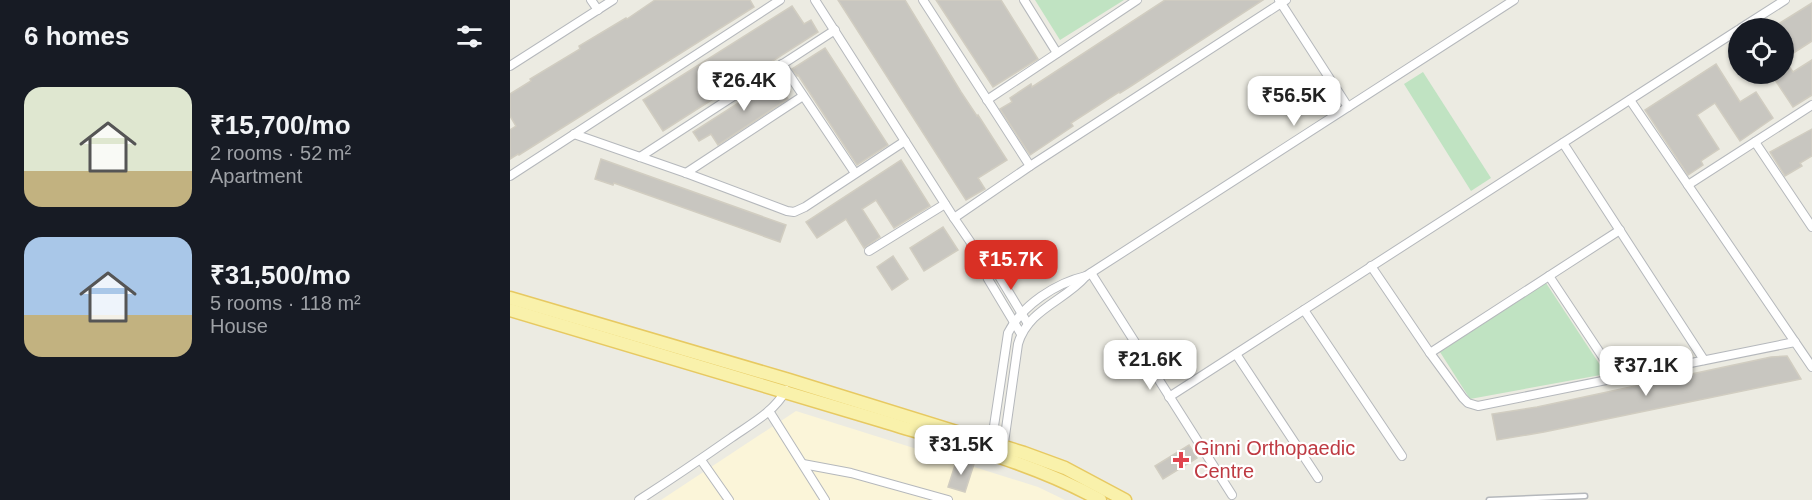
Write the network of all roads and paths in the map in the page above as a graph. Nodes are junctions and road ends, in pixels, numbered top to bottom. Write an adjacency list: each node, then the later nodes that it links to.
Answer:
1 (591, 0): 11 (street)
2 (613, 0): 11 (street)
3 (780, 0): 23 (street)
4 (816, 0): 13 (street)
5 (923, 0): 19 (street)
6 (1024, 0): 15 (street)
7 (1137, 0): 15 (street)
8 (1514, 0): 22 (street)
9 (1785, 0): 12 (street)
10 (1282, 1): 22 (street); 28 (street)
11 (598, 10): 17 (street)
12 (1757, 18)
13 (835, 30): 16 (street); 24 (street)
14 (1728, 37): 20 (street)
15 (1058, 53): 19 (street)
16 (782, 64): 18 (street); 27 (street)
17 (510, 66)
18 (803, 96): 29 (street); 30 (street)
19 (987, 100): 28 (street)
20 (1630, 100): 26 (street); 32 (street)
21 (1812, 105): 25 (street)
22 (1348, 107): 40 (street)
23 (574, 134): 27 (street); 31 (street)
24 (905, 141): 30 (street); 33 (street)
25 (1755, 142): 32 (street); 35 (street)
26 (1563, 143): 36 (street); 39 (street)
27 (640, 157): 29 (street)
28 (1030, 166): 34 (street)
29 (686, 173): 30 (street)
30 (855, 173)
31 (510, 176)
32 (1688, 185): 49 (street)
33 (945, 204): 34 (street); 37 (street)
34 (954, 218): 38 (street)
35 (1812, 227)
36 (1620, 230): 41 (street); 52 (street)
37 (869, 251)
38 (980, 256): 45 (street); 46 (street)
39 (1371, 266): 44 (street); 50 (street)
40 (1089, 274): 45 (street); 47 (street); 56 (street)
41 (1549, 276): 50 (street); 54 (street)
42 (510, 298): 55 (main road)
43 (510, 310): 55 (main road)
44 (1304, 310): 51 (street); 59 (street)
45 (1022, 313): 46 (street); 47 (street)
46 (1014, 321): 48 (street); 58 (street)
47 (1028, 324): 48 (street)
48 (1021, 334): 58 (street)
49 (1795, 342): 52 (street); 53 (street)
50 (1430, 353): 54 (street)
51 (1236, 354): 56 (street); 62 (street)
52 (1704, 360): 54 (street)
53 (1812, 368)
54 (1616, 377)
55 (787, 386): 57 (street); 58 (main road)
56 (1169, 397): 63 (street)
57 (769, 411): 60 (street); 61 (street)
58 (997, 450): 69 (main road); 70 (main road)
59 (1402, 456)
60 (700, 460): 65 (street); 66 (street)
61 (803, 464): 67 (street); 68 (street)
62 (1318, 478)
63 (1232, 495)
64 (1585, 496): 71 (lane)
65 (639, 500)
66 (729, 500)
67 (825, 500)
68 (946, 500)
69 (1100, 500)
70 (1125, 500)
71 (1489, 500)

